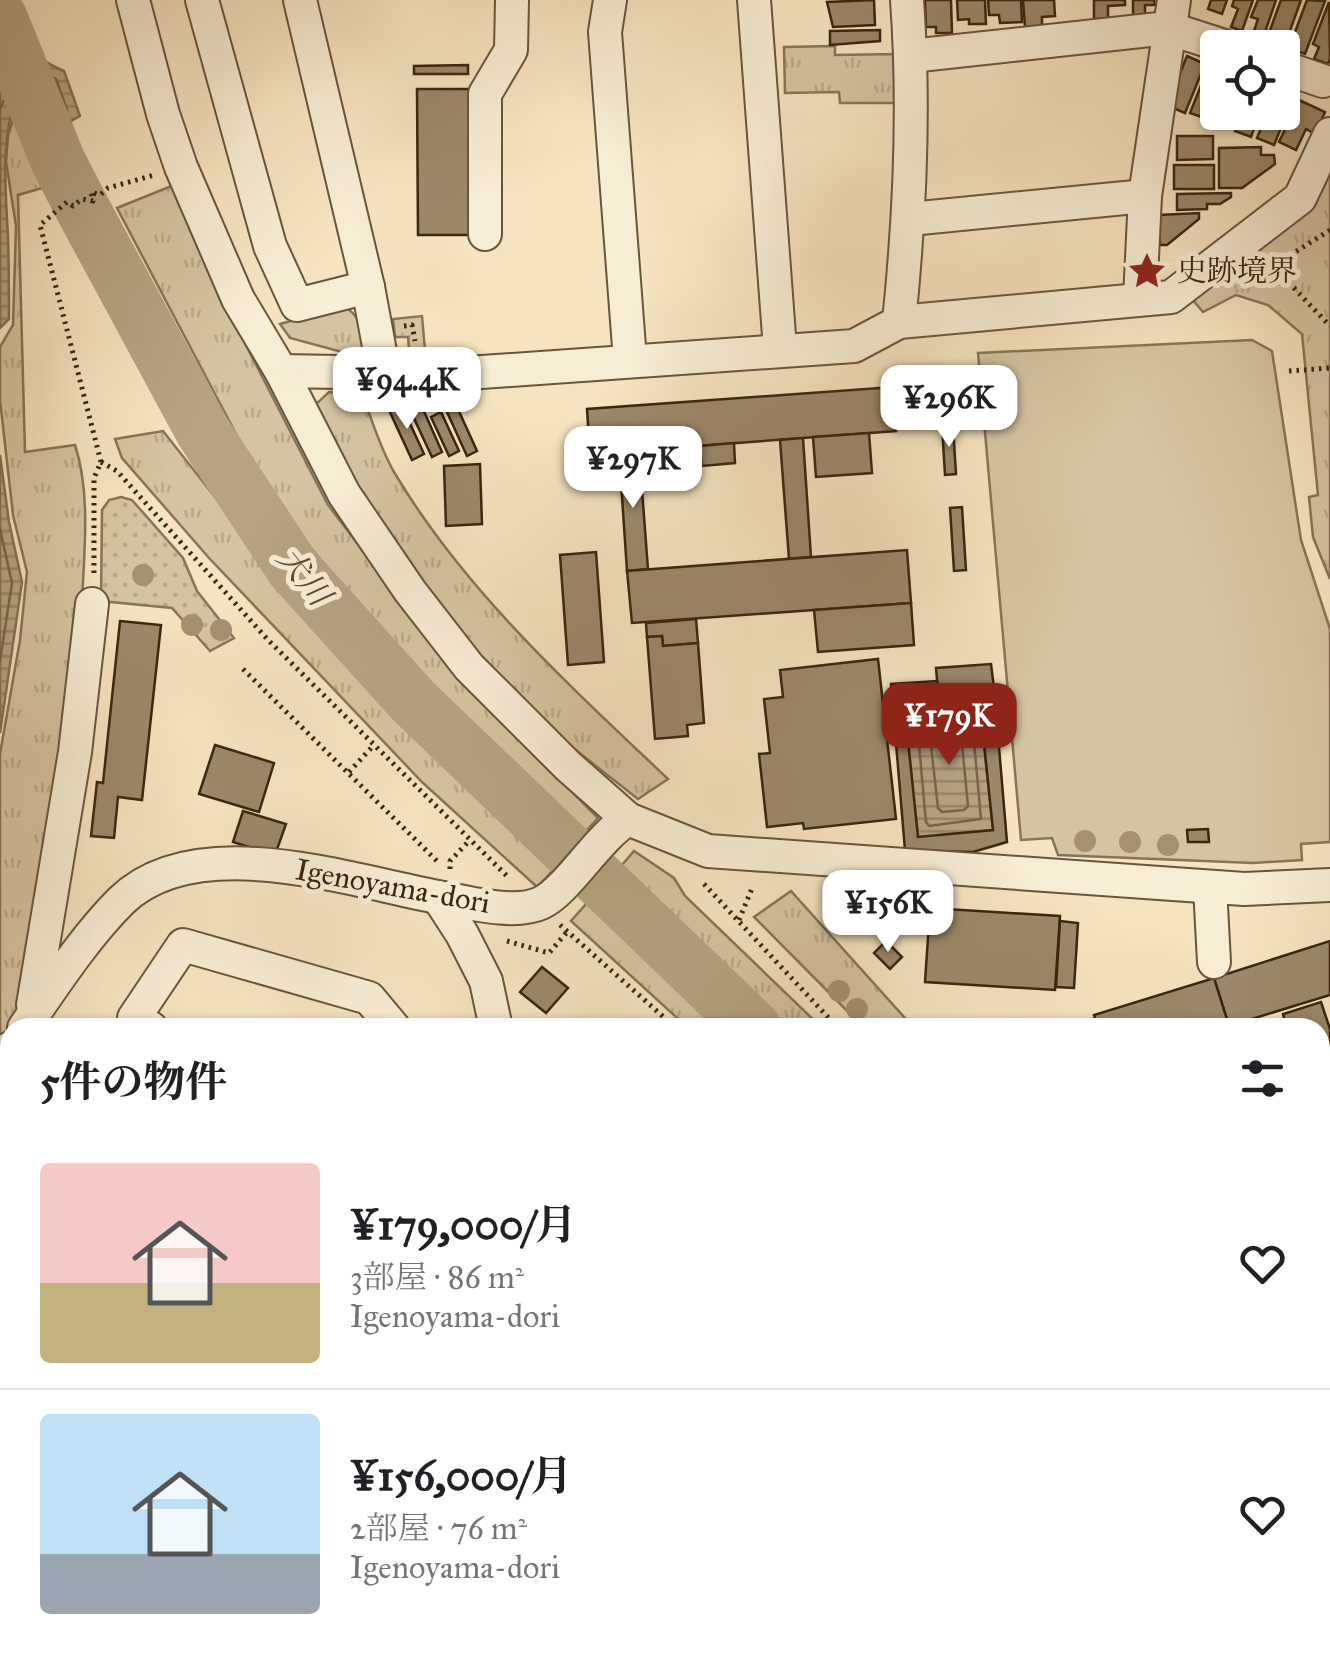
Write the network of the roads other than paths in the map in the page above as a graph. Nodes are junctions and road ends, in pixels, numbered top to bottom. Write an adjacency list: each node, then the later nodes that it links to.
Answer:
1 (133, 0): 22 (street)
2 (202, 0): 17 (street)
3 (300, 0): 17 (street)
4 (512, 0): 16 (street)
5 (610, 0): 21 (street)
6 (754, 0): 20 (street)
7 (907, 0): 10 (street)
8 (1171, 14): 9 (street); 10 (street); 14 (street)
9 (1200, 31)
10 (911, 56): 15 (street)
11 (1300, 73): 12 (street)
12 (1323, 81)
13 (1330, 134): 18 (street)
14 (1145, 196): 15 (street); 18 (street)
15 (910, 218): 19 (street)
16 (486, 234)
17 (368, 286): 23 (street)
18 (1140, 300): 19 (street)
19 (899, 322): 20 (street)
20 (780, 349): 21 (street)
21 (630, 360): 23 (street)
22 (281, 371): 23 (street); 25 (street)
23 (384, 372)
24 (92, 604): 30 (street)
25 (621, 823): 26 (street, Igenoyama-dori); 28 (street)
26 (444, 885): 31 (street, Igenoyama-dori); 34 (street)
27 (1330, 885): 28 (street)
28 (1210, 887): 29 (street)
29 (1214, 962)
30 (28, 1018)
31 (31, 1018)
32 (134, 1018): 33 (street)
33 (386, 1018)
34 (494, 1018)

